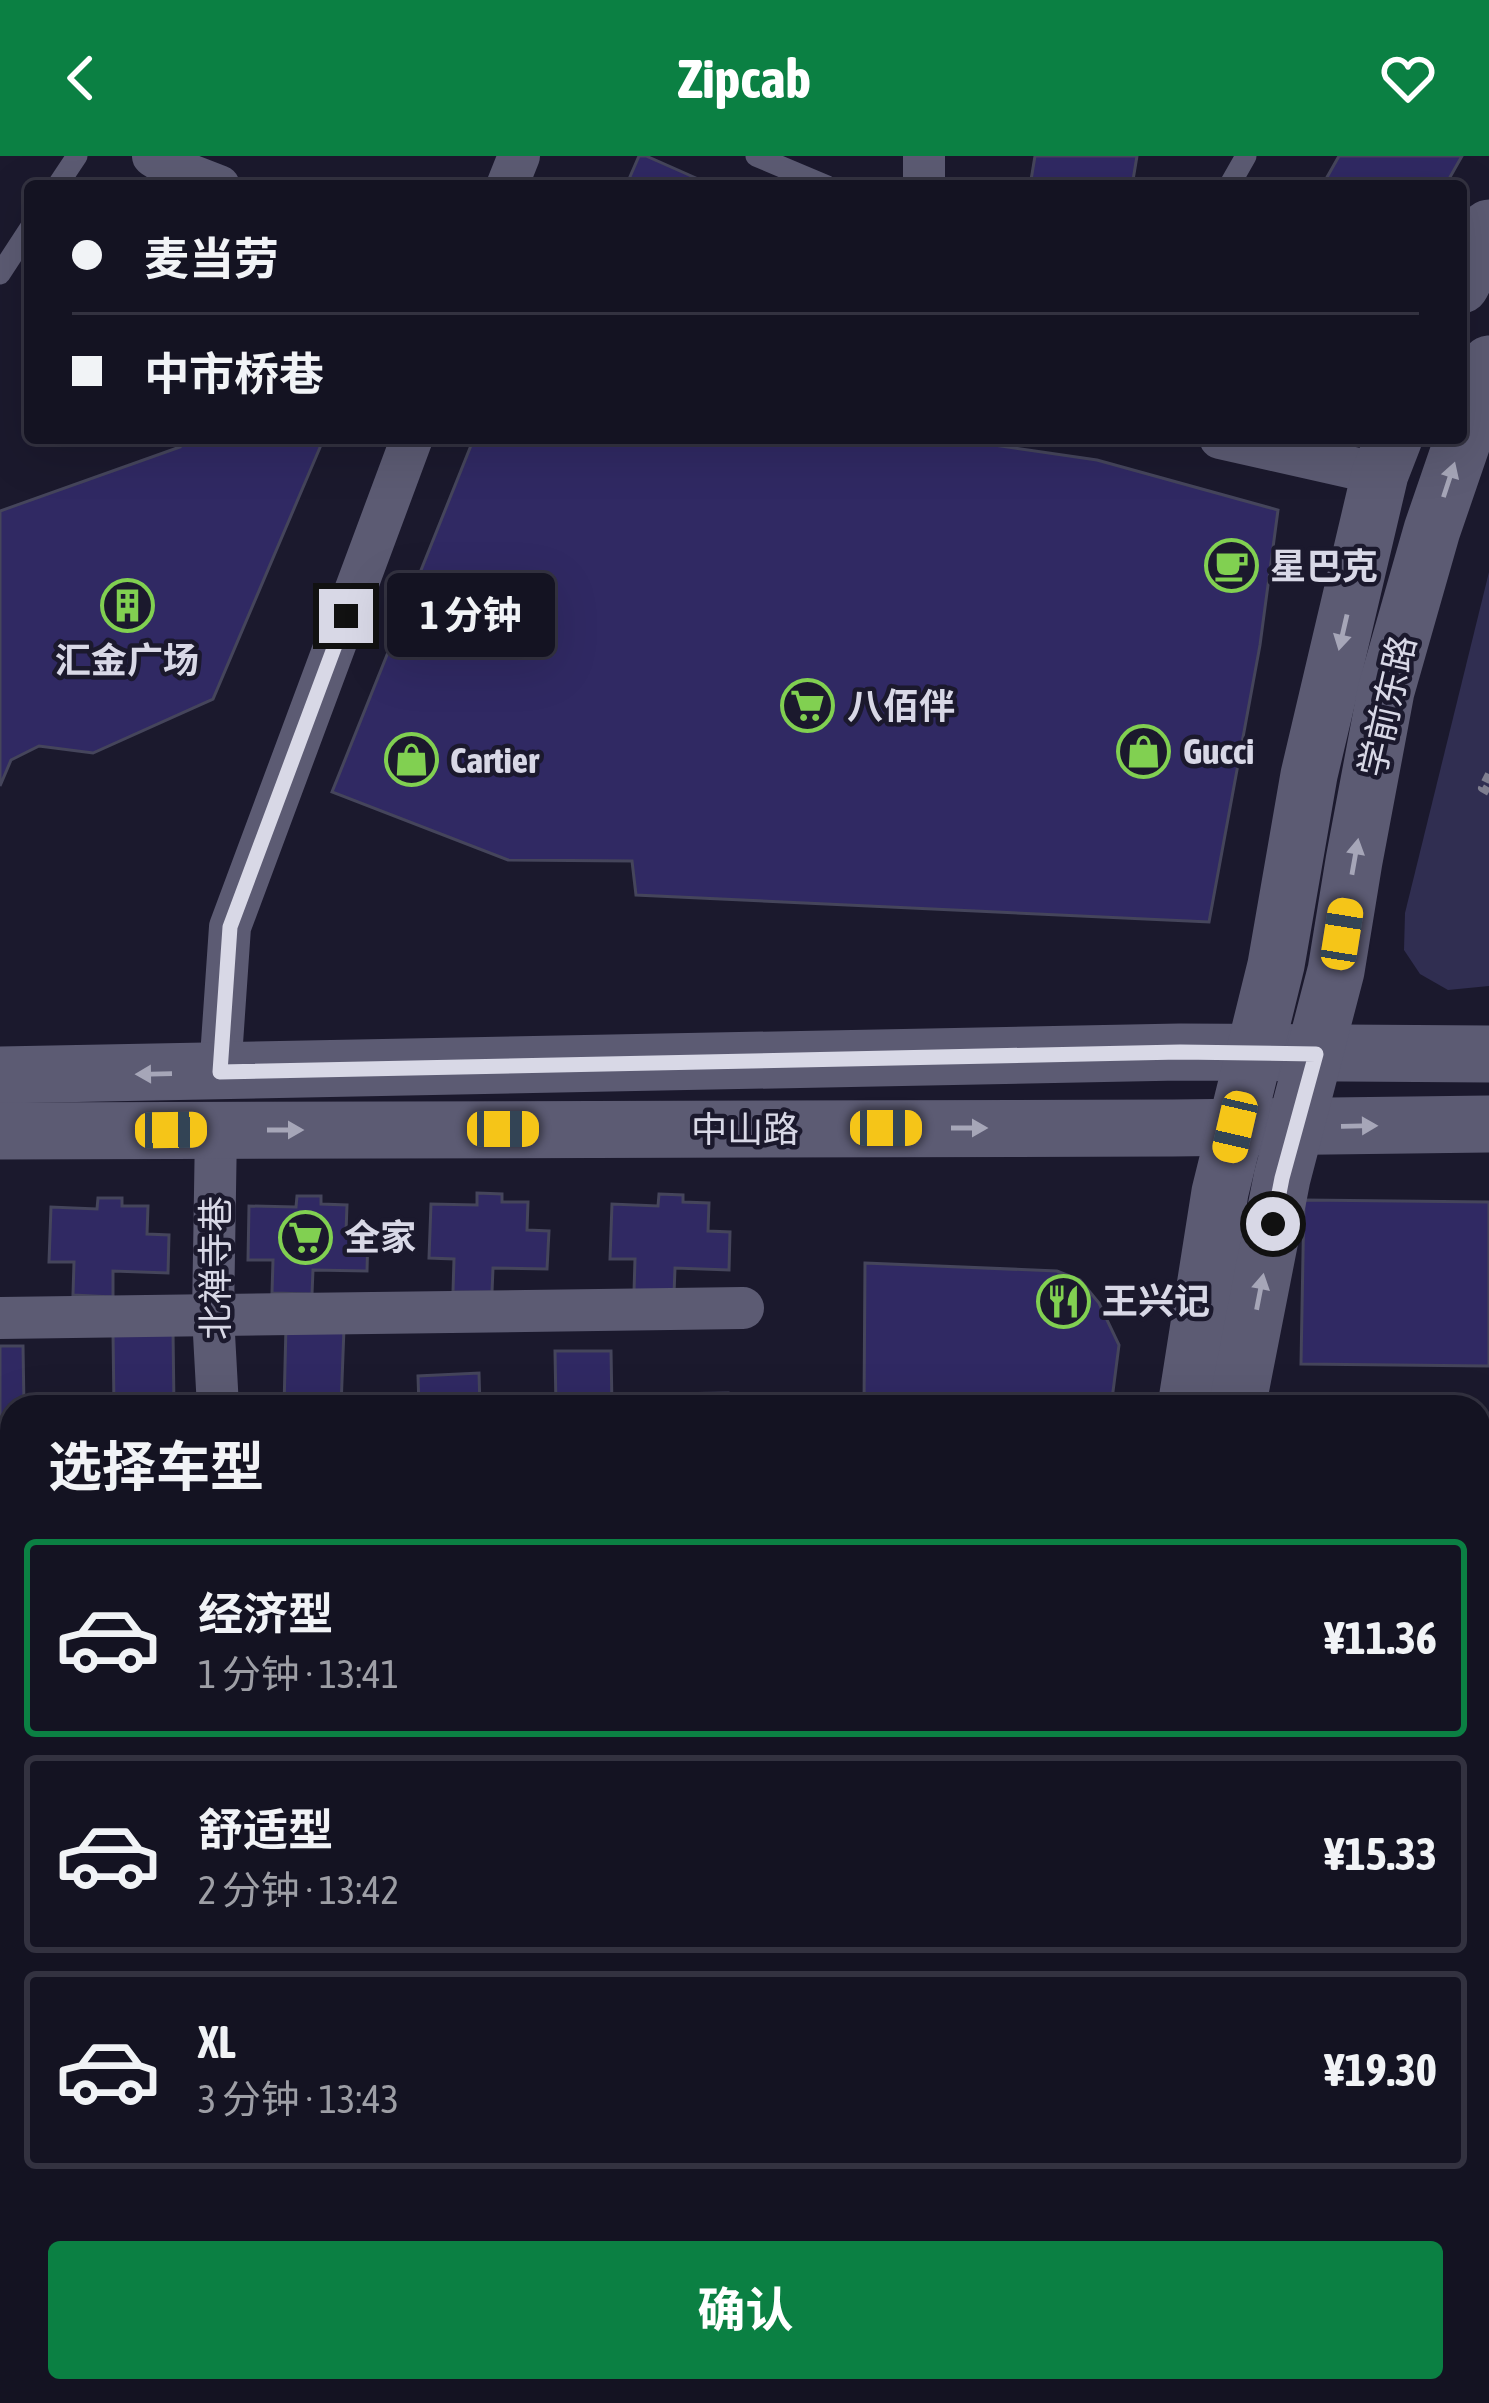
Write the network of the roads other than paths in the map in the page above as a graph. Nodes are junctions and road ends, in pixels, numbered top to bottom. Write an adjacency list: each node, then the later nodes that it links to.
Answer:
1 (153, 156): 3 (street)
2 (756, 156): 4 (lane)
3 (203, 180)
4 (813, 180)
5 (1489, 228): 7 (main road)
6 (24, 237): 8 (lane)
7 (1467, 273)
8 (0, 274)
9 (1489, 364): 10 (main road, 学前东路, one-way to 9)
10 (1467, 428)
11 (410, 444): 18 (street)
12 (1276, 444): 14 (street)
13 (1462, 444): 16 (main road, 学前东路, one-way to 13)
14 (1387, 456): 15 (main road, 学前东路, one-way to 15)
15 (1254, 1054): 16 (main road, 中山路); 18 (main road, 中山路); 22 (main road, 学前东路)
16 (1316, 1054): 17 (main road, 中山路); 21 (main road, 学前东路)
17 (1489, 1054)
18 (220, 1072): 19 (main road, 中山路, one-way to 19)
19 (0, 1075)
20 (1489, 1124): 21 (main road, 中山路, one-way to 20)
21 (1298, 1126): 22 (main road, 中山路); 30 (main road, 学前东路, one-way to 21)
22 (1235, 1127): 23 (main road, 中山路, one-way to 22); 29 (main road, 学前东路)
23 (216, 1130): 24 (main road, 中山路); 26 (street, 北禅寺巷)
24 (0, 1131)
25 (742, 1309): 26 (street)
26 (213, 1316): 27 (street); 28 (street, 北禅寺巷)
27 (0, 1318)
28 (217, 1395)
29 (1188, 1395)
30 (1239, 1395)

